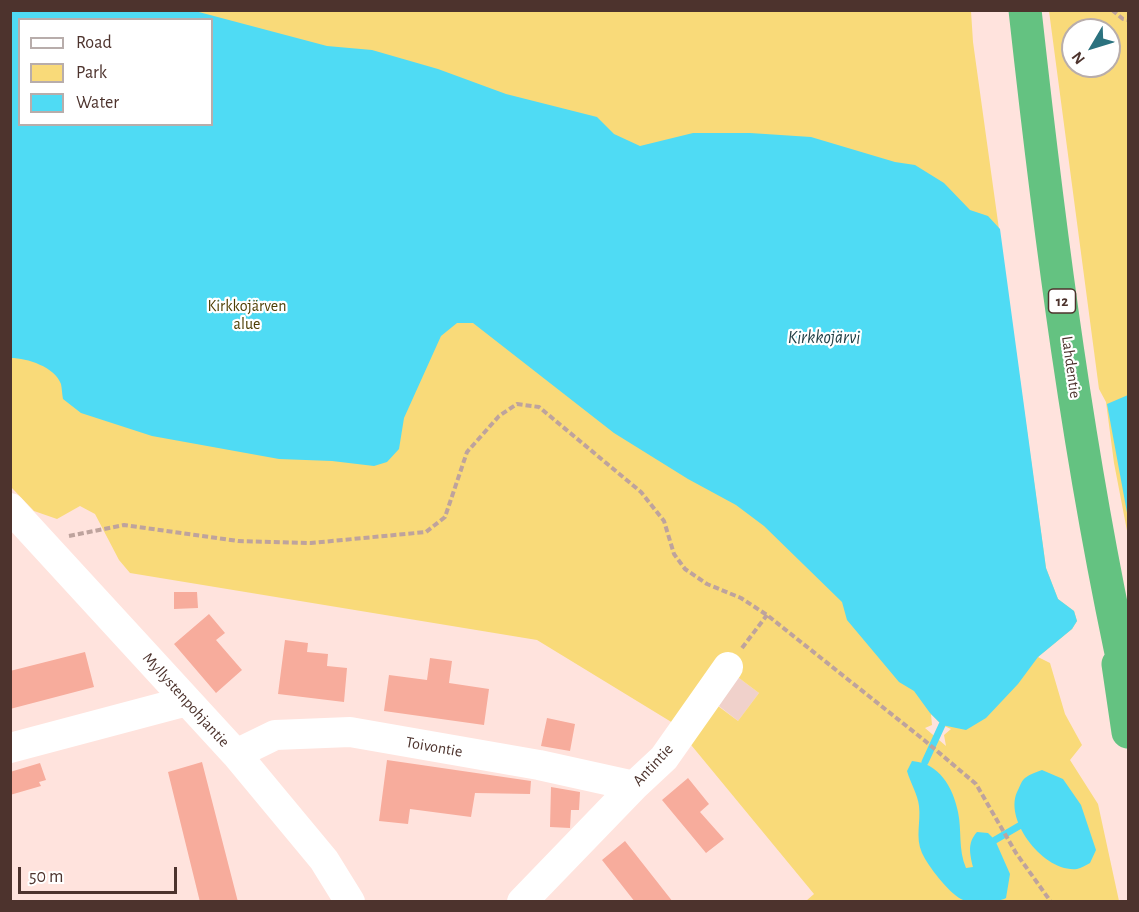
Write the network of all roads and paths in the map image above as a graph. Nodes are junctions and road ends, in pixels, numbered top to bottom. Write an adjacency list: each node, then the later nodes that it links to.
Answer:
1 (1025, 10): 6 (highway, Lahdentie / 12)
2 (1112, 10): 3 (path)
3 (1128, 20)
4 (10, 508): 10 (street, Myllystenpohjantie)
5 (68, 536): 7 (path)
6 (1107, 591): 9 (highway, Lahdentie / 12); 11 (highway)
7 (767, 615): 8 (path); 17 (path)
8 (728, 667): 14 (street, Antintie)
9 (1128, 685)
10 (187, 701): 12 (street); 13 (street, Myllystenpohjantie)
11 (1128, 732)
12 (10, 748)
13 (236, 754): 14 (street, Toivontie); 15 (street, Myllystenpohjantie)
14 (634, 786): 16 (street, Antintie)
15 (350, 902)
16 (522, 902)
17 (1051, 902)

